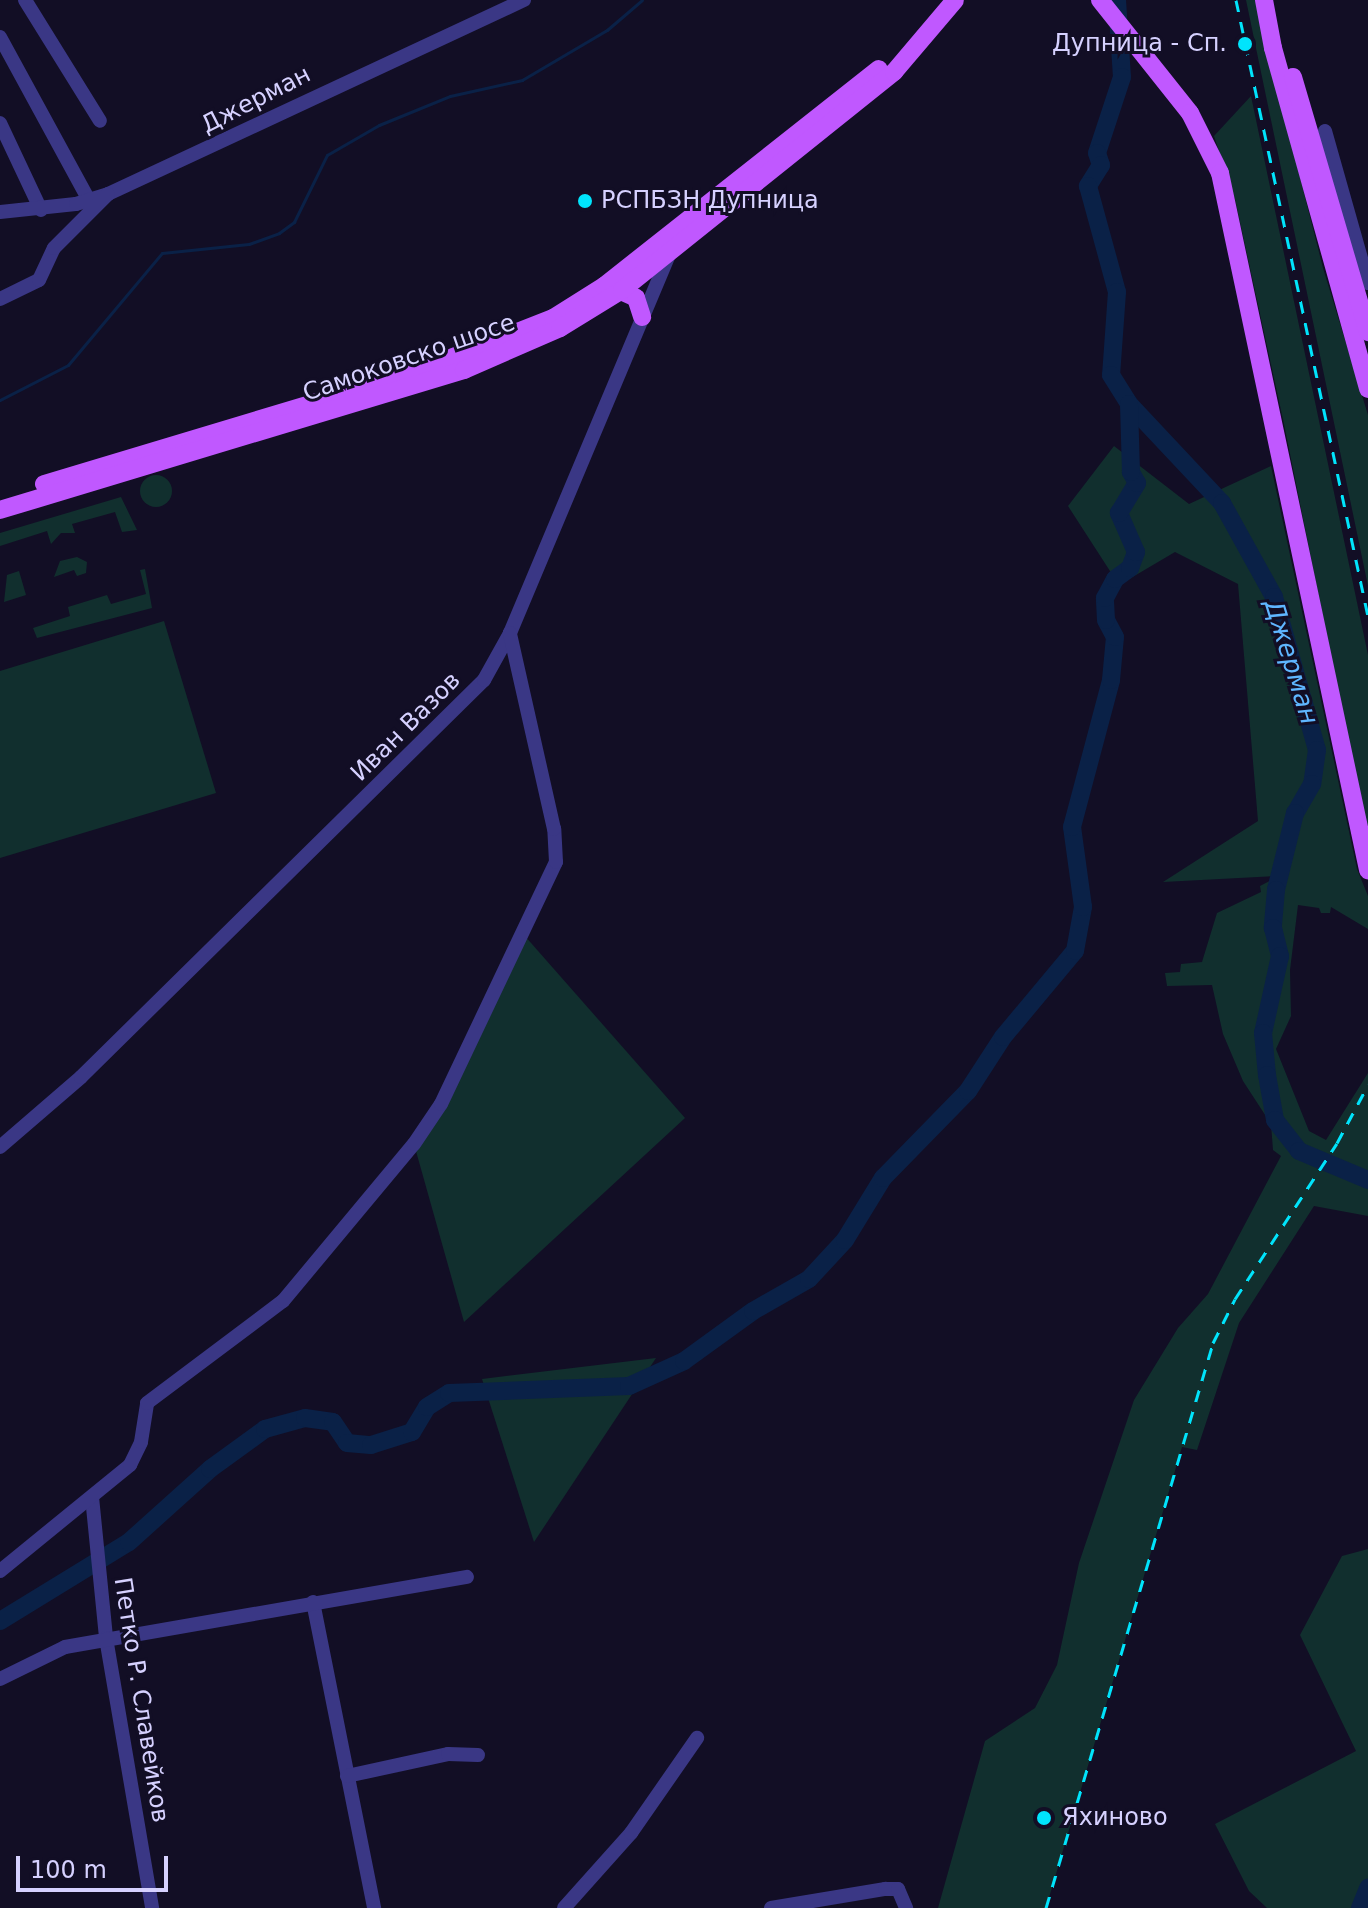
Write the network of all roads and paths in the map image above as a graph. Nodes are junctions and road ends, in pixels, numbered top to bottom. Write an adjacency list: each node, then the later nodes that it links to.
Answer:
1 (25, 0): 9 (street)
2 (524, 0): 12 (street, Джерман)
3 (955, 0): 7 (main road, Самоковско шосе)
4 (1100, 0): 27 (main road)
5 (1264, 0): 23 (main road)
6 (1275, 0): 22 (main road)
7 (929, 32): 16 (main road, Самоковско шосе); 17 (main road, Самоковско шосе)
8 (0, 37): 13 (street)
9 (100, 121)
10 (0, 123): 14 (street)
11 (1325, 131): 18 (street)
12 (108, 194): 13 (street, Джерман); 20 (street)
13 (89, 200): 14 (street, Джерман)
14 (41, 210): 15 (street, Джерман)
15 (0, 212)
16 (681, 225): 17 (street, Иван Вазов); 19 (main road, Самоковско шосе)
17 (671, 251): 19 (main road, Самоковско шосе); 21 (street, Иван Вазов)
18 (1368, 283)
19 (613, 288): 21 (main road); 24 (main road, Самоковско шосе); 25 (main road, Самоковско шосе)
20 (0, 299)
21 (642, 317): 26 (street, Иван Вазов)
22 (1368, 332)
23 (1368, 389)
24 (0, 497)
25 (0, 510)
26 (510, 633): 28 (street, Иван Вазов); 29 (street)
27 (1368, 870)
28 (0, 1147)
29 (92, 1497): 30 (street); 33 (street, Петко Р. Славейков)
30 (0, 1571)
31 (467, 1577): 32 (street)
32 (313, 1602): 33 (street); 37 (street)
33 (106, 1638): 34 (street); 39 (street, Петко Р. Славейков)
34 (0, 1679)
35 (697, 1738): 41 (street)
36 (478, 1755): 37 (street)
37 (347, 1776): 40 (street)
38 (906, 1903): 42 (street)
39 (152, 1908)
40 (374, 1908)
41 (564, 1908)
42 (771, 1908)

